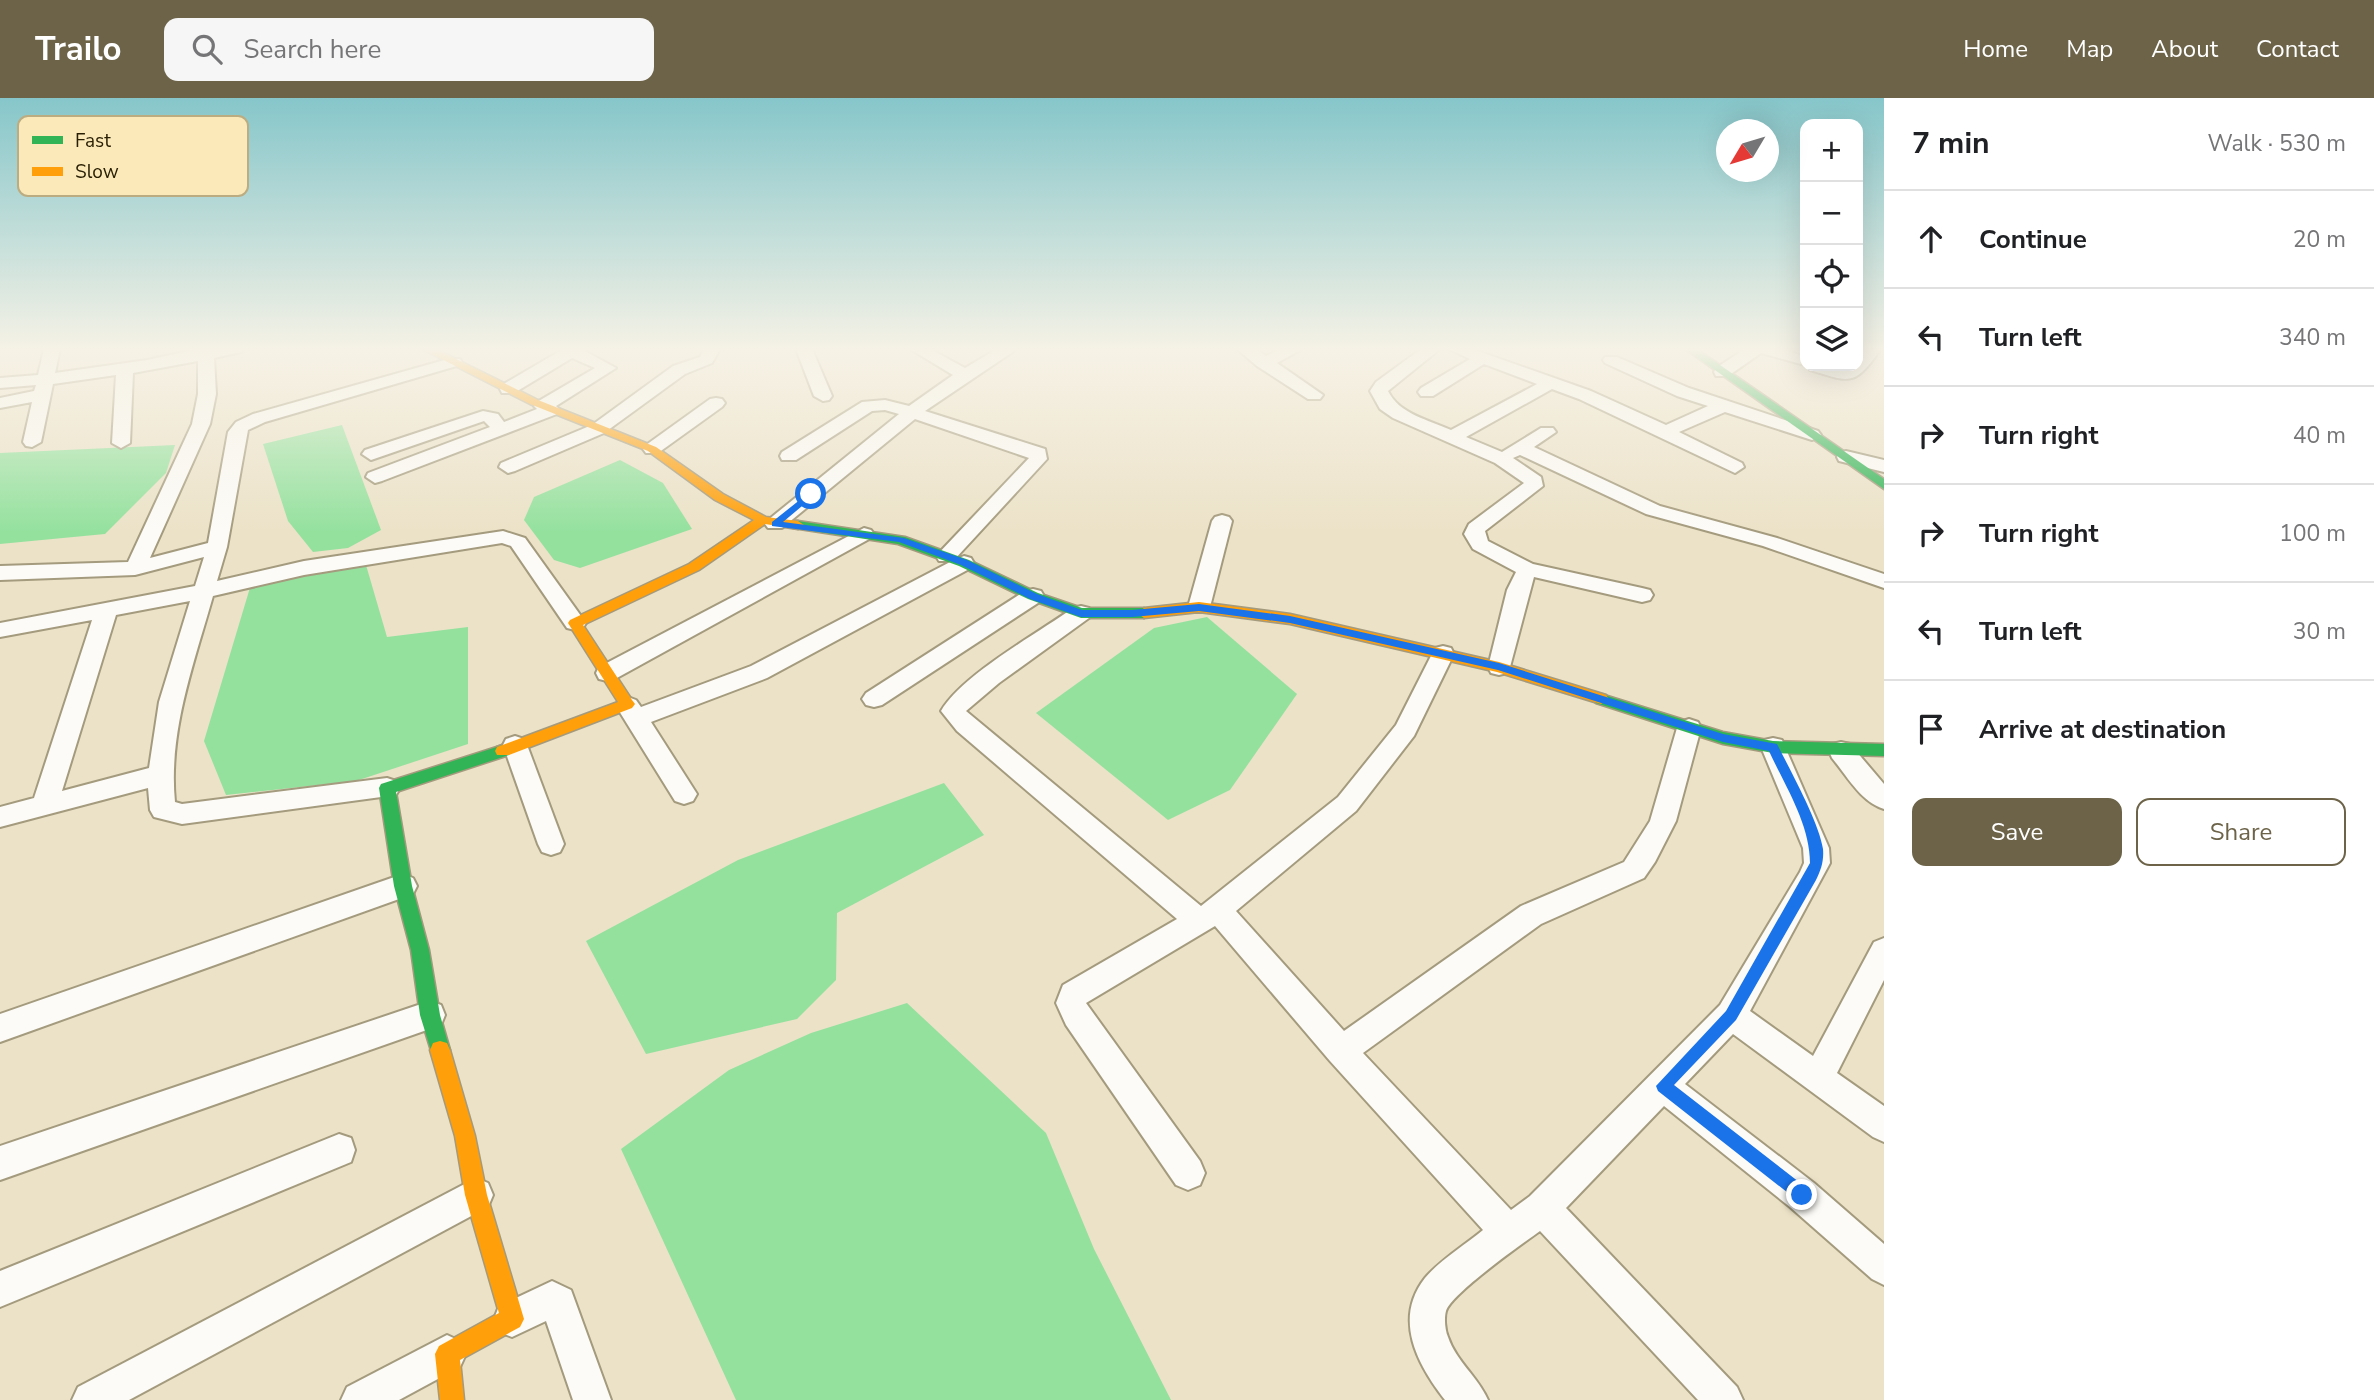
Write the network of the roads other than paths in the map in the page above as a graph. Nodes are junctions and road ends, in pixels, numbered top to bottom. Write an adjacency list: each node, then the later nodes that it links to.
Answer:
1 (40, 410): 25 (street)
2 (123, 410): 26 (street)
3 (204, 410): 43 (street)
4 (288, 410): 41 (street)
5 (543, 410): 19 (street)
6 (551, 410): 20 (street)
7 (624, 410): 20 (street)
8 (707, 410): 28 (street)
9 (862, 410): 30 (street)
10 (903, 410): 18 (street)
11 (915, 410): 18 (street)
12 (1393, 410): 24 (street)
13 (1502, 410): 24 (street)
14 (1614, 410): 22 (street)
15 (1714, 410): 22 (street)
16 (1734, 410): 23 (street)
17 (1775, 410): 23 (street)
18 (912, 412): 39 (street); 42 (street)
19 (501, 429): 29 (street); 36 (street)
20 (597, 429): 28 (street); 34 (street)
21 (1547, 432): 27 (street)
22 (1668, 433): 35 (street)
23 (1812, 436): 31 (street)
24 (1452, 437): 32 (street)
25 (32, 442)
26 (121, 443)
27 (1520, 448): 32 (street); 46 (street)
28 (652, 449): 39 (street)
29 (371, 454)
30 (789, 456)
31 (1846, 457): 33 (street); 37 (street)
32 (1502, 459): 44 (street)
33 (1884, 466)
34 (508, 467)
35 (1735, 467)
36 (375, 477)
37 (1884, 485)
38 (1222, 521): 50 (street)
39 (769, 522): 40 (street); 53 (street)
40 (864, 534): 42 (street); 57 (street)
41 (217, 547): 43 (street); 47 (street)
42 (955, 559): 49 (street); 59 (street)
43 (135, 568): 45 (street)
44 (1527, 569): 48 (street); 56 (street)
45 (0, 573)
46 (1884, 581)
47 (204, 591): 51 (street); 53 (street); 65 (street)
48 (1642, 595)
49 (1033, 596): 52 (street); 58 (street)
50 (1199, 607): 52 (street); 55 (street)
51 (107, 608): 54 (street); 69 (street)
52 (1081, 613): 73 (street)
53 (575, 623): 57 (street)
54 (0, 630)
55 (1443, 654): 56 (street); 73 (street)
56 (1499, 667): 60 (street)
57 (607, 674): 59 (street)
58 (874, 699)
59 (631, 711): 61 (street); 67 (street)
60 (1689, 728): 62 (street); 78 (street)
61 (515, 745): 66 (street); 71 (street)
62 (1773, 747): 64 (street); 76 (street)
63 (1884, 750): 64 (street)
64 (1841, 751): 68 (street)
65 (160, 775): 66 (street); 69 (street)
66 (387, 788): 72 (street)
67 (684, 794)
68 (1884, 799)
69 (44, 806): 70 (street)
70 (0, 817)
71 (551, 844)
72 (403, 886): 75 (street); 77 (street)
73 (1208, 916): 78 (street); 84 (street)
74 (1884, 951): 79 (street)
75 (430, 1015): 83 (street); 85 (street)
76 (1731, 1015): 79 (street); 80 (street)
77 (0, 1028)
78 (1341, 1051): 87 (street)
79 (1818, 1077): 81 (street)
80 (1663, 1086): 86 (street); 88 (street)
81 (1884, 1126)
82 (339, 1150): 89 (street)
83 (0, 1163)
84 (1188, 1173)
85 (476, 1195): 90 (street); 92 (street)
86 (1542, 1208): 87 (street); 97 (street)
87 (1508, 1232): 96 (street)
88 (1884, 1267)
89 (0, 1289)
90 (512, 1319): 91 (street); 95 (street)
91 (447, 1354): 93 (street); 94 (street)
92 (91, 1400)
93 (360, 1400)
94 (452, 1400)
95 (592, 1400)
96 (1469, 1400)
97 (1724, 1400)

